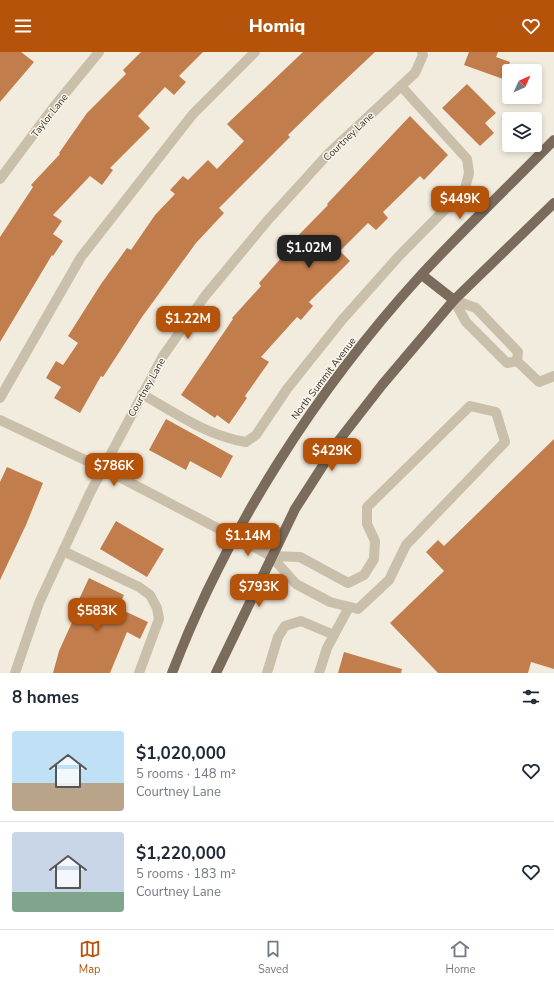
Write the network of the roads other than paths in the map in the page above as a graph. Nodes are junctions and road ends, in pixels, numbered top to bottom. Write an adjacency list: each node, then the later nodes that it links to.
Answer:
1 (99, 52): 6 (street, Taylor Lane)
2 (255, 52): 13 (street)
3 (422, 54): 4 (street, Courtney Lane)
4 (401, 86): 12 (street, Courtney Lane); 12 (street)
5 (554, 140): 8 (main road, North Summit Avenue)
6 (0, 179)
7 (554, 203): 9 (main road)
8 (422, 275): 9 (main road); 16 (main road, North Summit Avenue)
9 (454, 300): 10 (street); 10 (street); 18 (main road)
10 (517, 361): 11 (street)
11 (554, 376)
12 (142, 394): 15 (street, Courtney Lane)
13 (0, 398)
14 (0, 420): 15 (street)
15 (102, 468): 16 (street); 17 (street, Courtney Lane)
16 (235, 538): 18 (street); 23 (main road, North Summit Avenue)
17 (63, 551): 21 (street, Courtney Lane); 22 (street)
18 (271, 556): 19 (street); 19 (street); 24 (main road)
19 (349, 607): 20 (street)
20 (334, 635): 25 (street); 26 (street)
21 (15, 673)
22 (139, 673)
23 (172, 673)
24 (216, 673)
25 (267, 673)
26 (319, 673)

